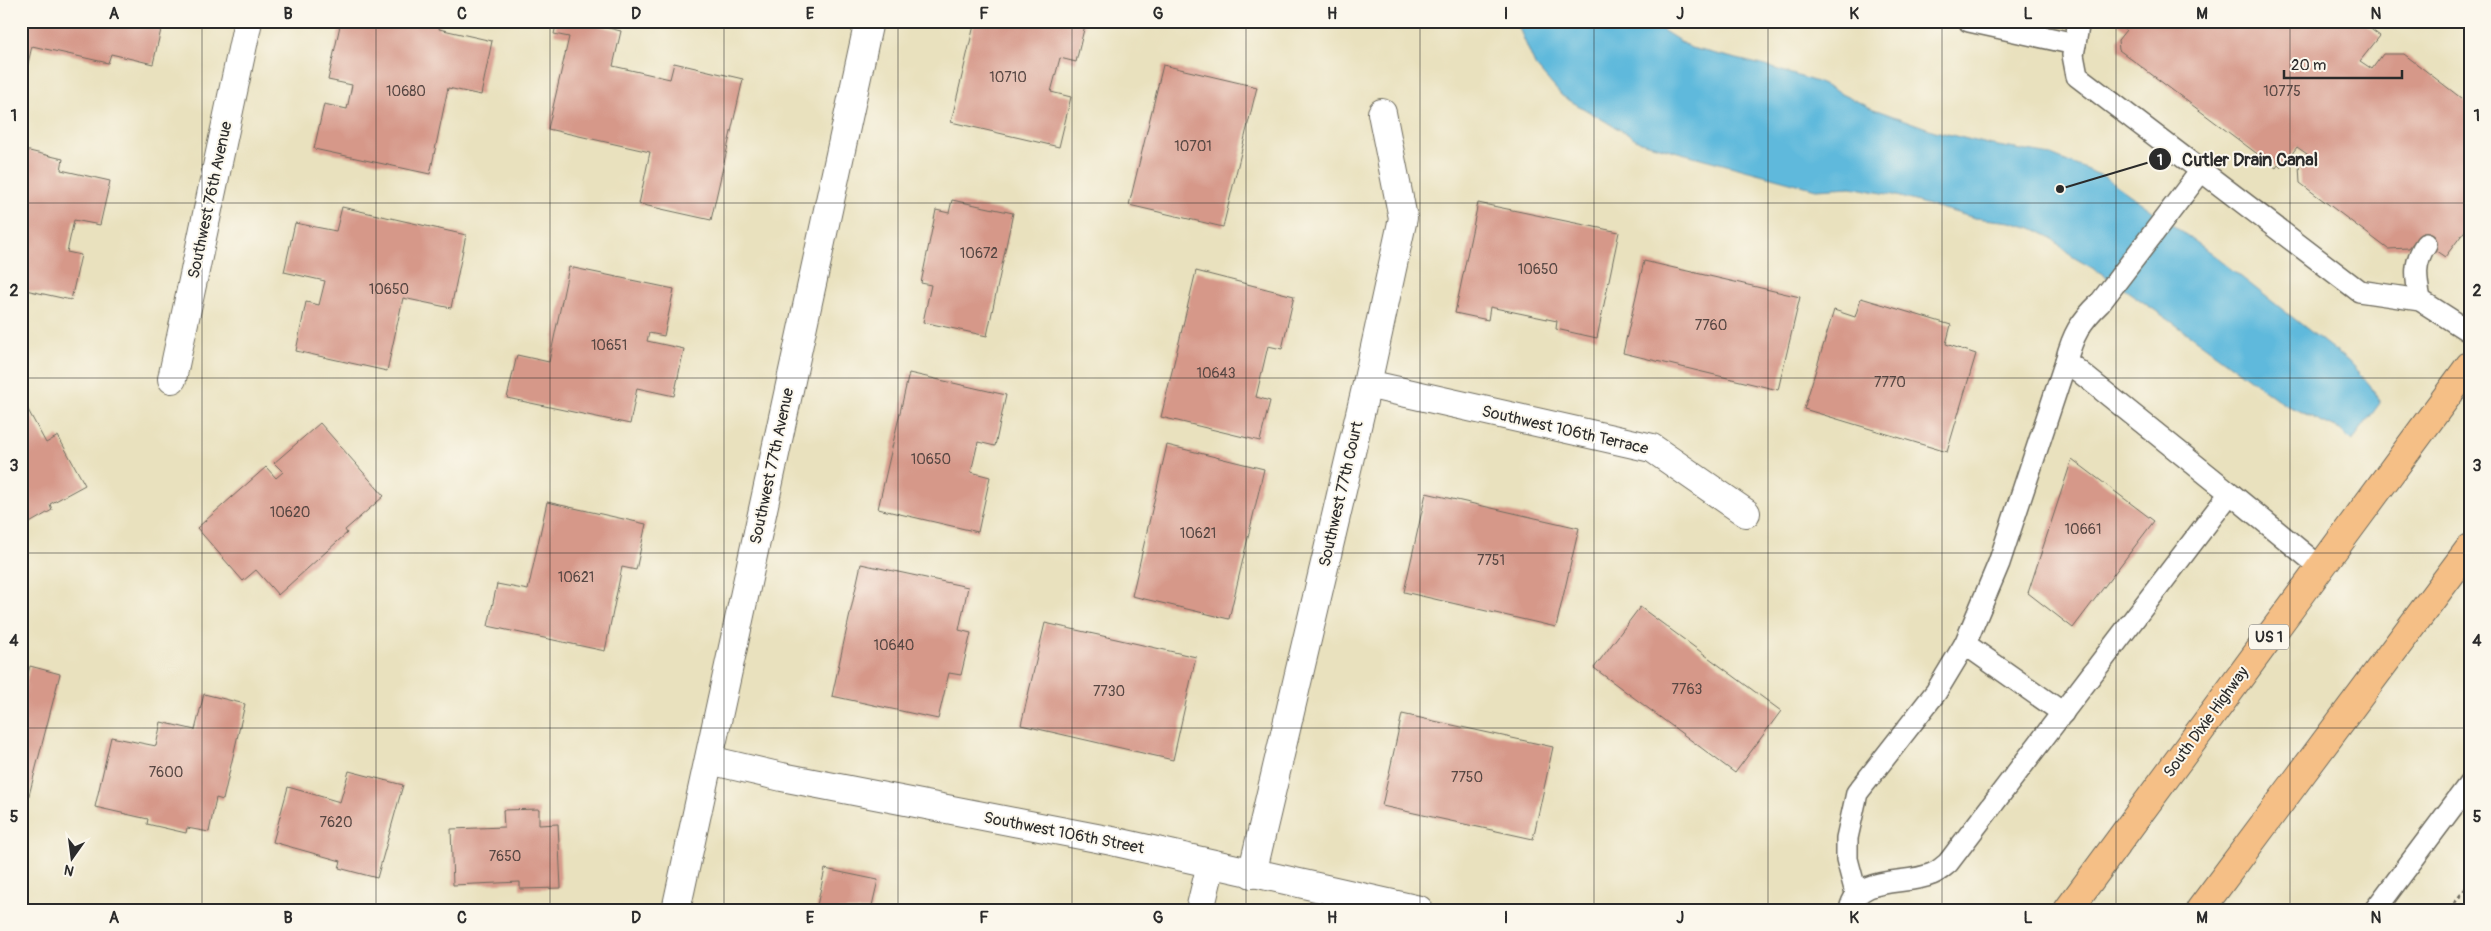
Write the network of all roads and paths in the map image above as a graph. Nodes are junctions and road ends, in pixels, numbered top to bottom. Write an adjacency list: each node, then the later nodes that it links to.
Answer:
1 (248, 21): 13 (street, Southwest 76th Avenue)
2 (869, 21): 21 (street, Southwest 77th Avenue)
3 (1969, 21): 5 (lane)
4 (2079, 21): 5 (lane)
5 (2075, 44): 7 (lane)
6 (1382, 113): 14 (street, Southwest 77th Court)
7 (2201, 170): 9 (lane); 11 (lane)
8 (2426, 244): 9 (lane)
9 (2420, 300): 10 (lane)
10 (2470, 332)
11 (2066, 361): 15 (lane); 19 (lane)
12 (2470, 365): 18 (highway, South Dixie Highway / US 1)
13 (172, 379)
14 (1367, 384): 16 (street, Southwest 106th Terrace); 24 (street, Southwest 77th Court)
15 (2230, 493): 18 (lane); 20 (lane)
16 (1746, 513)
17 (2470, 548): 31 (highway)
18 (2320, 567): 30 (highway, South Dixie Highway / US 1)
19 (1965, 644): 20 (lane); 26 (lane)
20 (2063, 713): 26 (lane)
21 (709, 760): 23 (street, Southwest 106th Street); 27 (street, Southwest 77th Avenue)
22 (2470, 783): 32 (lane)
23 (1211, 864): 24 (street, Southwest 106th Street); 28 (street)
24 (1252, 874): 29 (street, Southwest 106th Street)
25 (2470, 883): 33 (path)
26 (1853, 902)
27 (676, 910)
28 (1200, 910)
29 (1420, 910)
30 (2068, 910)
31 (2200, 910)
32 (2375, 910)
33 (2449, 910)

